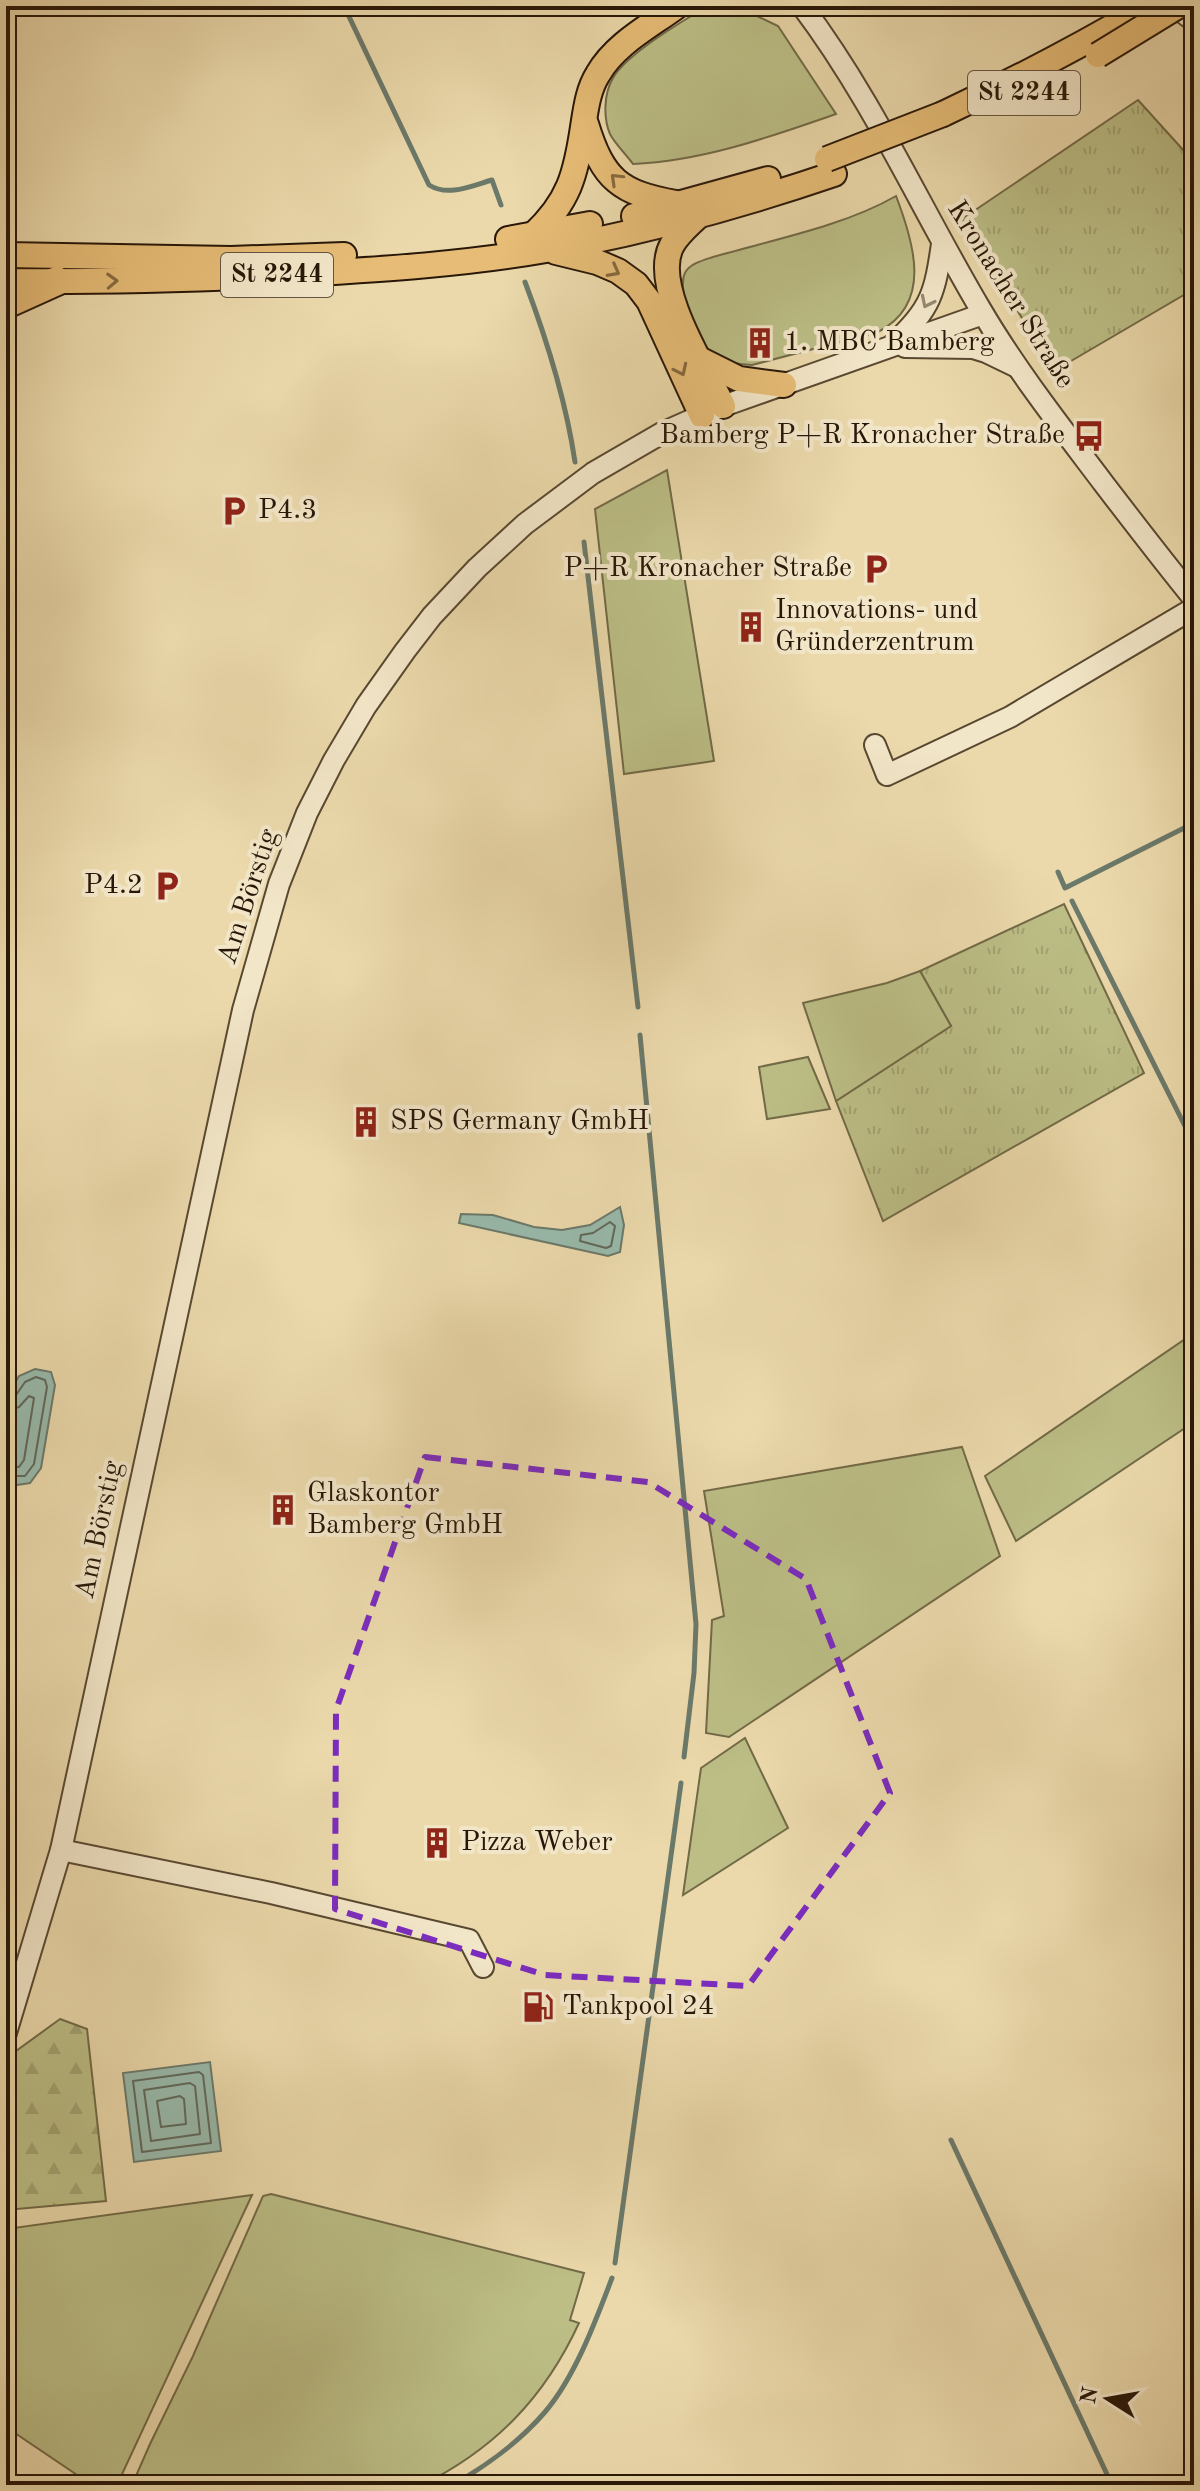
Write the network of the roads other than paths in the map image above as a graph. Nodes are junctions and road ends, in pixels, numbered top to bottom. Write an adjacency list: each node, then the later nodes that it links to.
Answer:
1 (677, 6): 7 (main road)
2 (802, 6): 10 (street, Kronacher Straße)
3 (1148, 6): 6 (main road, St 2244)
4 (1176, 6): 5 (street); 6 (main road, St 2244, bridge)
5 (1194, 21)
6 (1093, 49): 8 (main road, St 2244)
7 (584, 118): 8 (main road, one-way to 7); 9 (main road)
8 (688, 211): 9 (main road, St 2244); 17 (main road)
9 (540, 243): 11 (main road, St 2244); 13 (main road, St 2244, one-way to 9); 20 (main road, one-way to 20)
10 (942, 244): 15 (street, Kronacher Straße); 16 (street, one-way to 16)
11 (6, 255)
12 (6, 281): 13 (main road, St 2244)
13 (57, 281): 14 (highway)
14 (6, 304)
15 (983, 314): 16 (street, Am Börstig); 18 (street, Kronacher Straße)
16 (889, 347): 18 (street); 19 (street, Am Börstig)
17 (701, 360): 19 (main road); 20 (main road)
18 (1018, 367): 21 (street, Kronacher Straße)
19 (784, 385): 20 (street, Am Börstig)
20 (713, 411): 24 (street, Am Börstig)
21 (1194, 599)
22 (1194, 608): 23 (street)
23 (875, 745)
24 (61, 1850): 25 (street); 26 (street, Am Börstig)
25 (483, 1967)
26 (6, 2033)

